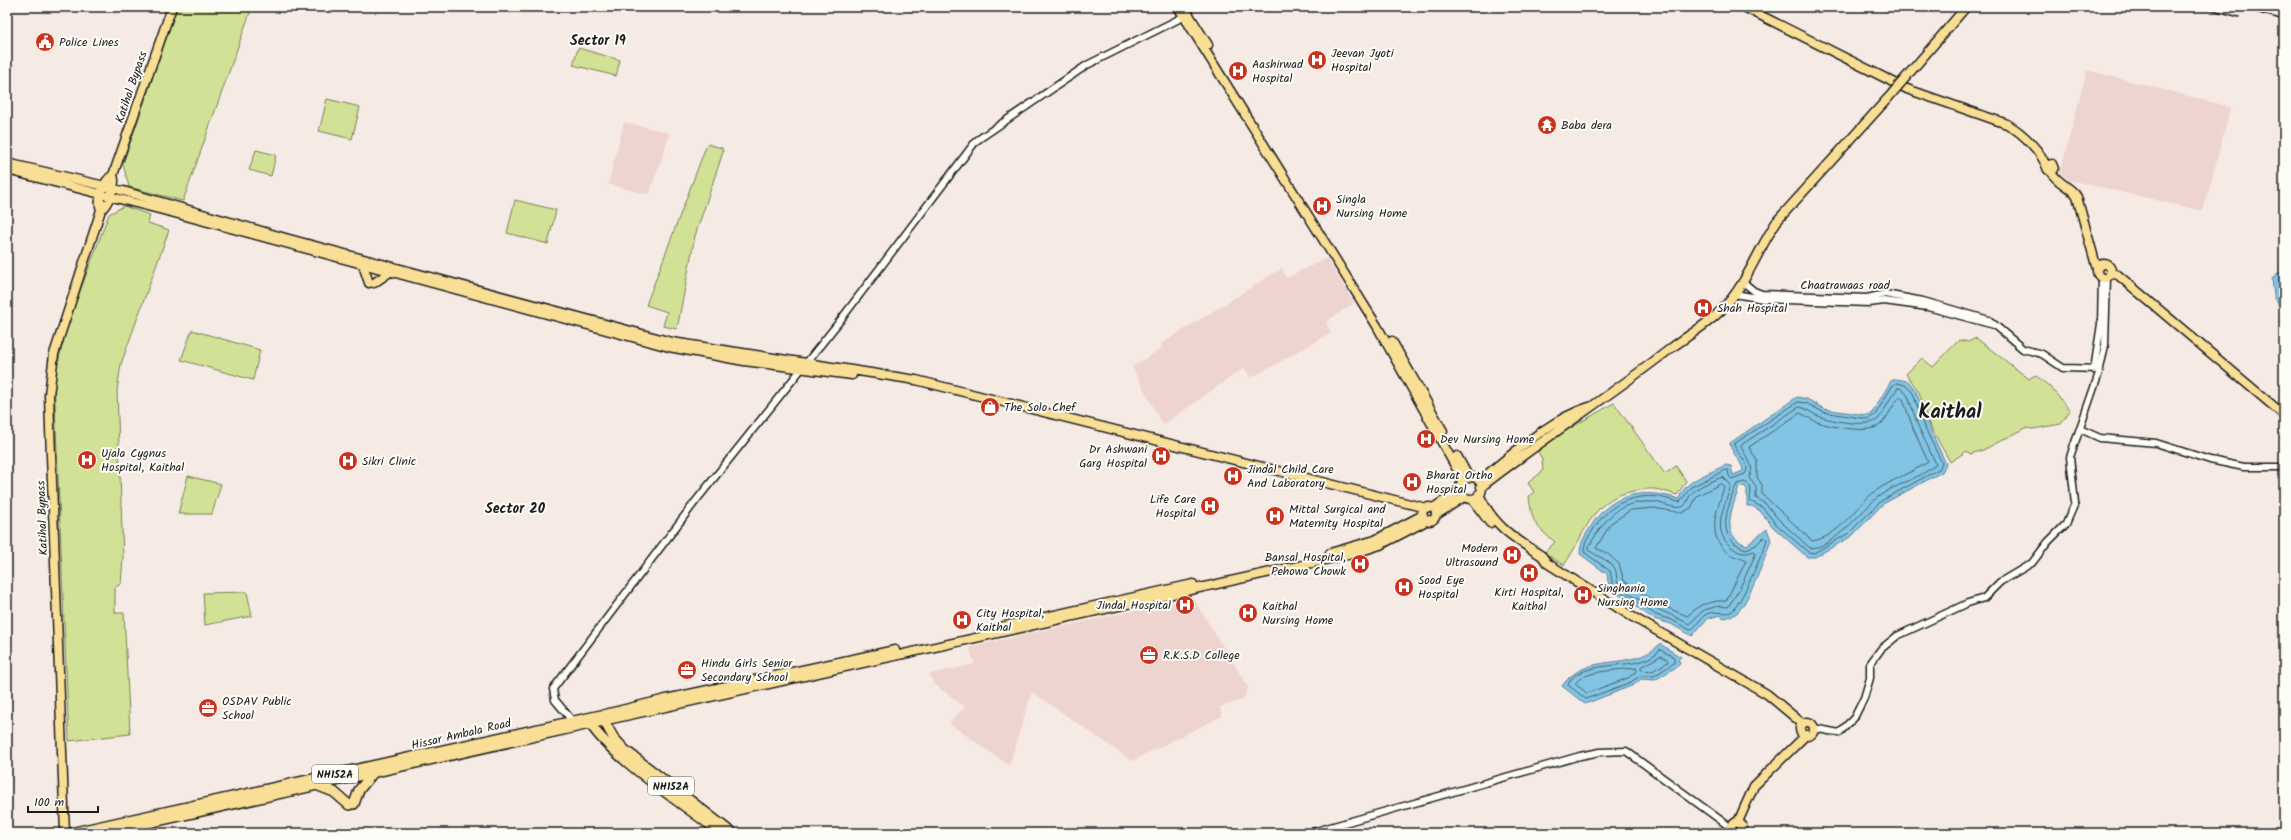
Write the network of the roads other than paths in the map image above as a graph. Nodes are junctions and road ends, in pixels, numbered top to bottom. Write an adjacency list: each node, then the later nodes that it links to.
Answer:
1 (172, 7): 10 (main road, Katihal Bypass)
2 (1178, 7): 6 (main road)
3 (1744, 7): 8 (main road)
4 (1752, 7): 8 (main road)
5 (1966, 7): 18 (main road, Hissar Ambala Road, bridge)
6 (1186, 13): 21 (street); 26 (main road)
7 (7, 163): 11 (main road)
8 (2051, 167): 15 (main road)
9 (7, 170): 13 (main road)
10 (113, 175): 11 (main road, Katihal Bypass); 12 (main road, Katihal Bypass)
11 (104, 186): 12 (main road); 13 (main road, Katihal Bypass)
12 (113, 188): 13 (main road, Katihal Bypass); 21 (main road)
13 (105, 196): 14 (main road); 39 (main road, Katihal Bypass)
14 (363, 265): 16 (main road); 16 (main road)
15 (2100, 267): 17 (main road); 17 (main road)
16 (390, 272): 21 (main road)
17 (2107, 276): 22 (street); 23 (main road)
18 (1743, 282): 19 (main road, Hissar Ambala Road); 20 (street, Chaatrawaas road)
19 (1735, 294): 20 (street); 27 (main road, Hissar Ambala Road)
20 (1994, 325): 22 (street)
21 (803, 366): 28 (main road); 31 (street)
22 (2097, 368): 24 (street)
23 (2284, 415)
24 (2080, 429): 25 (street); 33 (street)
25 (2284, 467)
26 (1466, 479): 27 (main road); 27 (main road)
27 (1473, 491): 28 (main road, Hissar Ambala Road); 32 (main road)
28 (1428, 513): 29 (main road, Hissar Ambala Road)
29 (602, 718): 30 (highway, Hissar Ambala Road / NH152A); 43 (highway, NH152A)
30 (589, 721): 31 (highway, Hissar Ambala Road / NH152A); 42 (highway, NH152A)
31 (575, 724): 35 (highway, Hissar Ambala Road / NH152A); 40 (highway, Hissar Ambala Road / NH152A)
32 (1803, 724): 33 (main road); 34 (main road)
33 (1814, 728): 34 (main road)
34 (1806, 735): 37 (main road)
35 (373, 773): 36 (highway, Hissar Ambala Road / NH152A); 36 (highway)
36 (316, 785): 41 (highway, Hissar Ambala Road / NH152A)
37 (1738, 822): 38 (main road); 45 (main road)
38 (1731, 830): 44 (street)
39 (65, 833)
40 (70, 833)
41 (104, 833)
42 (721, 833)
43 (732, 833)
44 (1309, 833)
45 (1742, 833)

